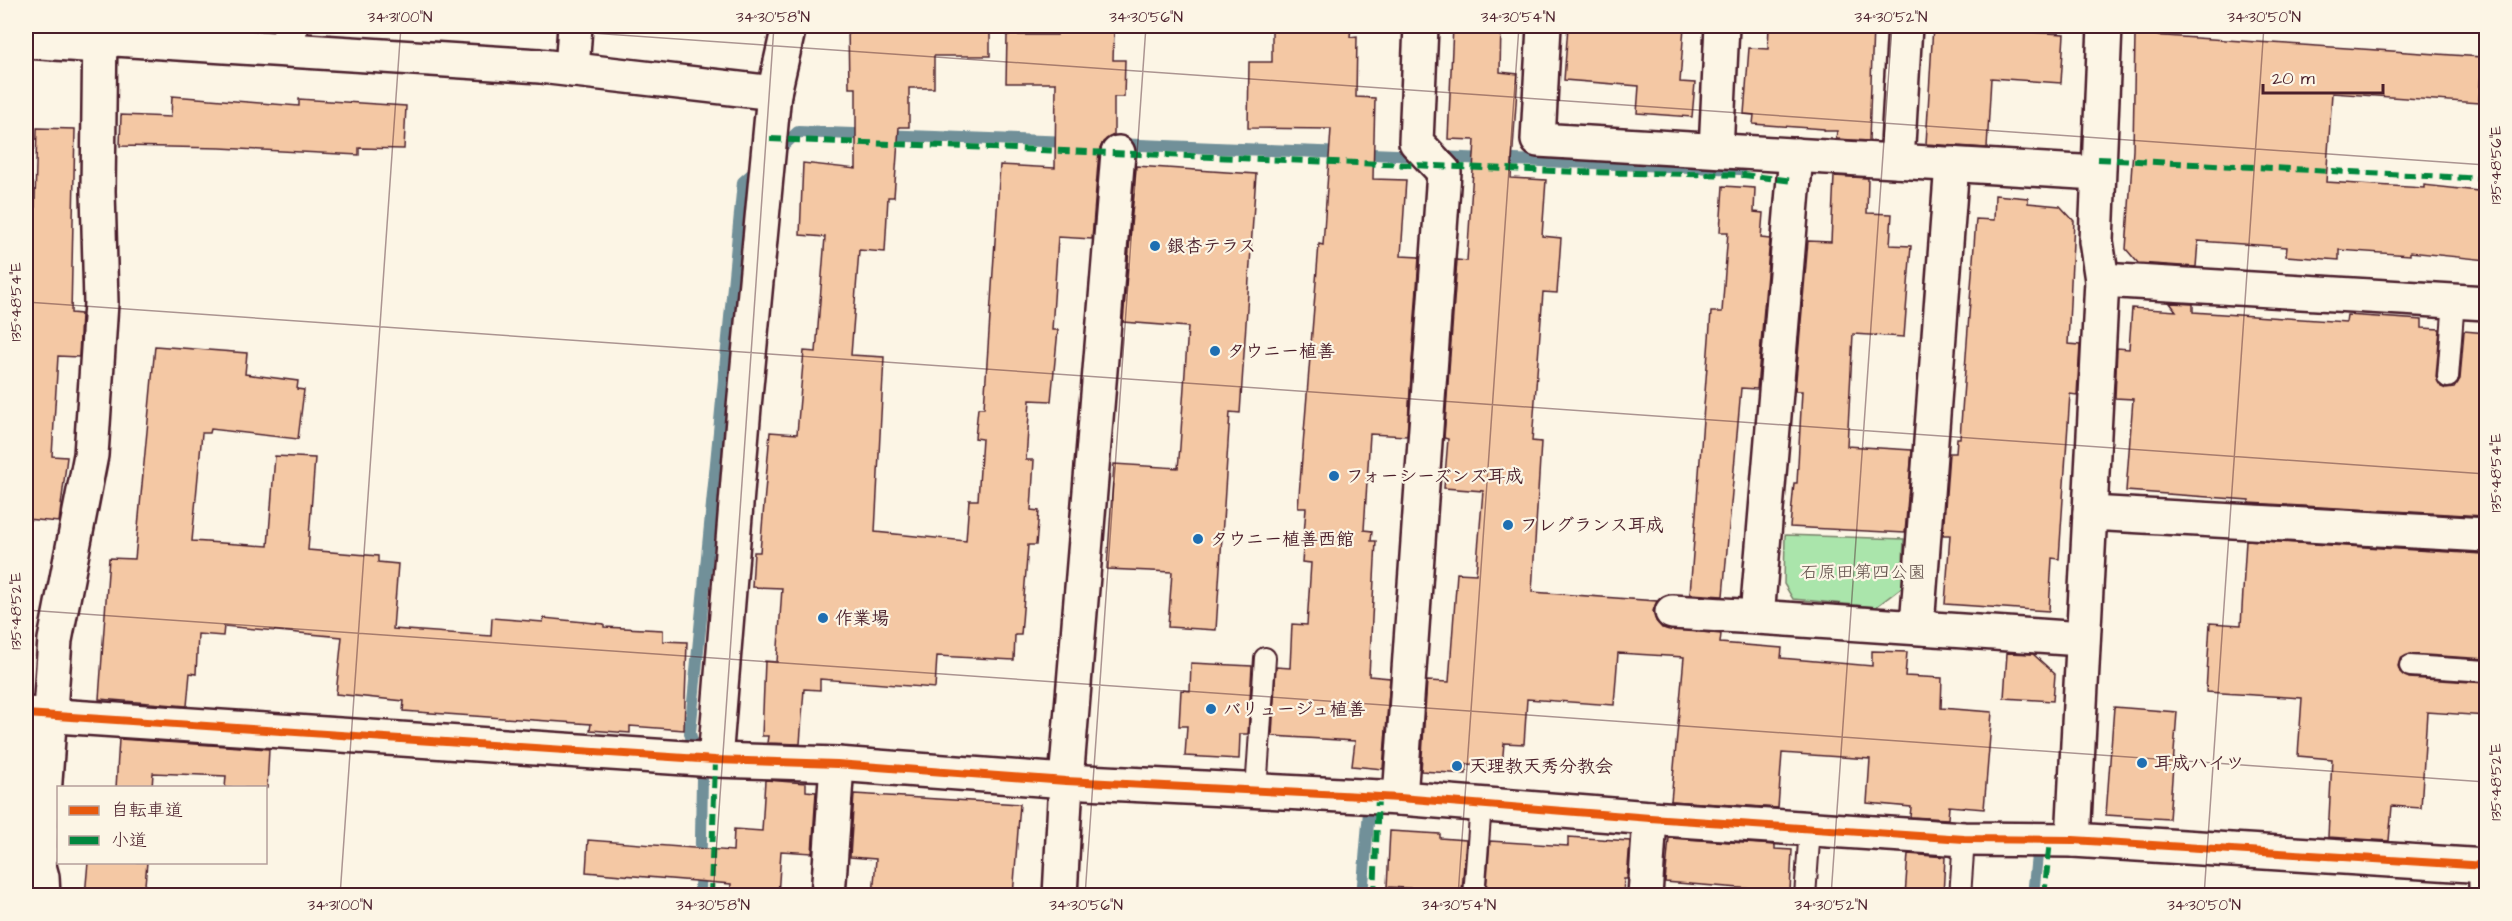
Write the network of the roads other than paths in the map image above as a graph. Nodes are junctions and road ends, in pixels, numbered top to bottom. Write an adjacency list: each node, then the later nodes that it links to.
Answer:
1 (575, 26): 11 (street)
2 (789, 26): 12 (street)
3 (1421, 26): 37 (street)
4 (1544, 26): 13 (street)
5 (1722, 26): 13 (street)
6 (1905, 26): 16 (street)
7 (2105, 26): 18 (street)
8 (100, 36): 9 (street); 10 (street); 32 (street)
9 (290, 37): 11 (street)
10 (26, 41)
11 (572, 70): 12 (street)
12 (774, 93): 33 (street)
13 (1716, 150): 15 (street)
14 (1118, 153): 35 (street)
15 (1796, 155): 16 (street); 26 (street)
16 (1897, 161): 17 (street)
17 (1952, 164): 18 (street); 27 (street)
18 (2098, 173): 19 (street)
19 (2102, 280): 20 (street); 23 (street)
20 (2454, 300): 21 (street); 22 (lane)
21 (2487, 303)
22 (2448, 377)
23 (2090, 513): 24 (street); 28 (street)
24 (2487, 535)
25 (1672, 612): 26 (street)
26 (1757, 617): 27 (street)
27 (1917, 627): 28 (street)
28 (2082, 639): 42 (street)
29 (1265, 658): 36 (lane)
30 (2410, 666): 31 (lane)
31 (2487, 671)
32 (37, 715): 33 (street); 45 (street)
33 (715, 760): 34 (street)
34 (837, 764): 35 (street); 46 (street)
35 (1066, 781): 36 (street); 47 (street)
36 (1256, 791): 37 (street)
37 (1400, 798): 38 (street)
38 (1481, 804): 39 (street); 48 (lane)
39 (1650, 818): 40 (street); 49 (street)
40 (1810, 828): 41 (street); 50 (lane)
41 (1964, 838): 42 (street); 51 (lane)
42 (2073, 840): 43 (street)
43 (2487, 866)
44 (2487, 880): 52 (street)
45 (43, 896)
46 (828, 896)
47 (1060, 896)
48 (1474, 896)
49 (1645, 896)
50 (1805, 896)
51 (1960, 896)
52 (2486, 896)

